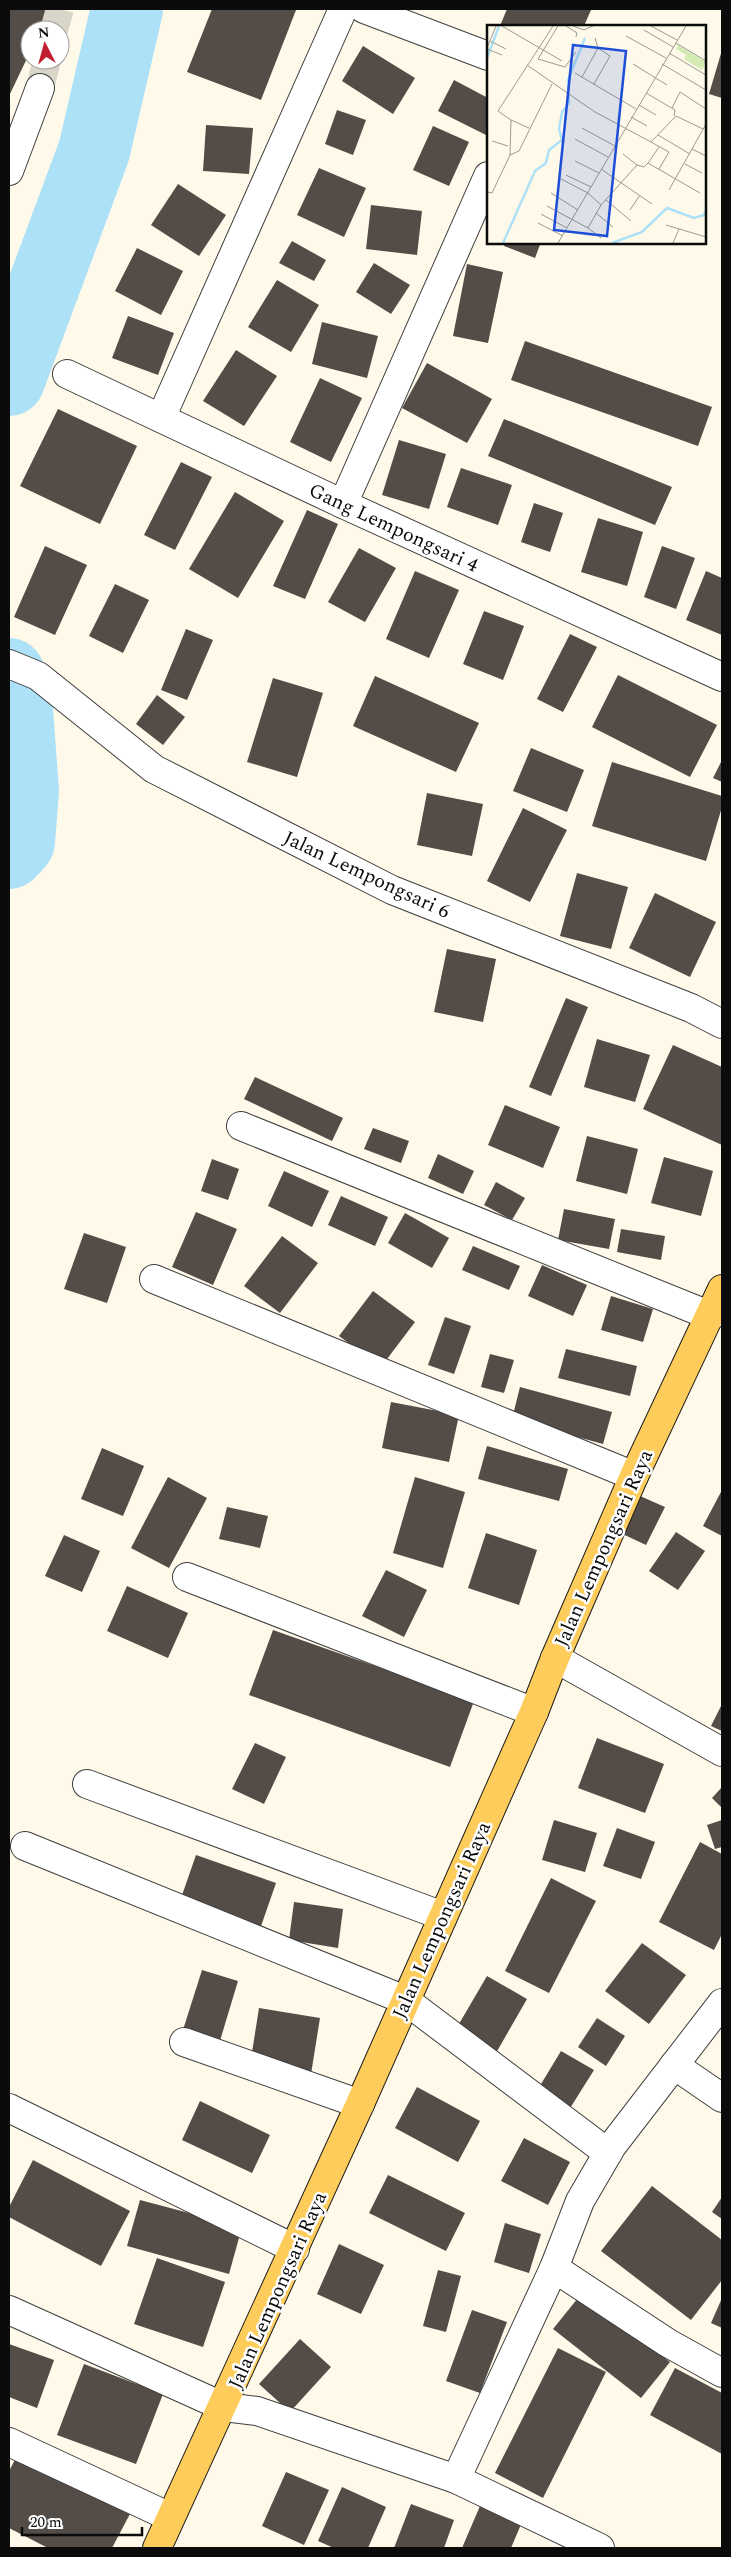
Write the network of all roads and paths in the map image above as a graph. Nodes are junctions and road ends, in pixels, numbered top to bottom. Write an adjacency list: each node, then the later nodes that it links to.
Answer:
1 (343, 9): 8 (street)
2 (364, 9): 3 (street)
3 (487, 56)
4 (40, 88): 5 (street)
5 (9, 171)
6 (487, 178): 9 (street)
7 (67, 374): 8 (street, Gang Lempongsari 4)
8 (161, 418): 9 (street, Gang Lempongsari 4)
9 (343, 504): 11 (street, Gang Lempongsari 4)
10 (9, 664): 12 (street, Jalan Lempongsari 6)
11 (722, 677)
12 (722, 1024)
13 (241, 1126): 16 (street)
14 (154, 1279): 17 (street)
15 (722, 1289): 16 (main road, Jalan Lempongsari Raya)
16 (710, 1316): 17 (main road, Jalan Lempongsari Raya)
17 (634, 1476): 19 (main road, Jalan Lempongsari Raya)
18 (186, 1577): 20 (street)
19 (555, 1658): 20 (main road, Jalan Lempongsari Raya); 21 (street)
20 (534, 1712): 24 (main road, Jalan Lempongsari Raya)
21 (722, 1752)
22 (87, 1784): 24 (street)
23 (25, 1846): 25 (street)
24 (443, 1916): 25 (main road, Jalan Lempongsari Raya)
25 (405, 2000): 30 (main road, Jalan Lempongsari Raya); 32 (street)
26 (722, 2003): 28 (street)
27 (184, 2042): 30 (street)
28 (674, 2065): 29 (street); 32 (street)
29 (722, 2098)
30 (360, 2104): 33 (main road, Jalan Lempongsari Raya)
31 (9, 2108): 33 (street)
32 (608, 2153): 34 (street)
33 (295, 2248): 37 (main road, Jalan Lempongsari Raya)
34 (554, 2268): 36 (street); 39 (street)
35 (9, 2310): 37 (street)
36 (722, 2373)
37 (224, 2407): 39 (street); 40 (main road, Jalan Lempongsari Raya)
38 (9, 2442): 40 (street)
39 (456, 2479): 42 (street)
40 (170, 2517): 41 (main road, Jalan Lempongsari Raya)
41 (157, 2548)
42 (600, 2548)

